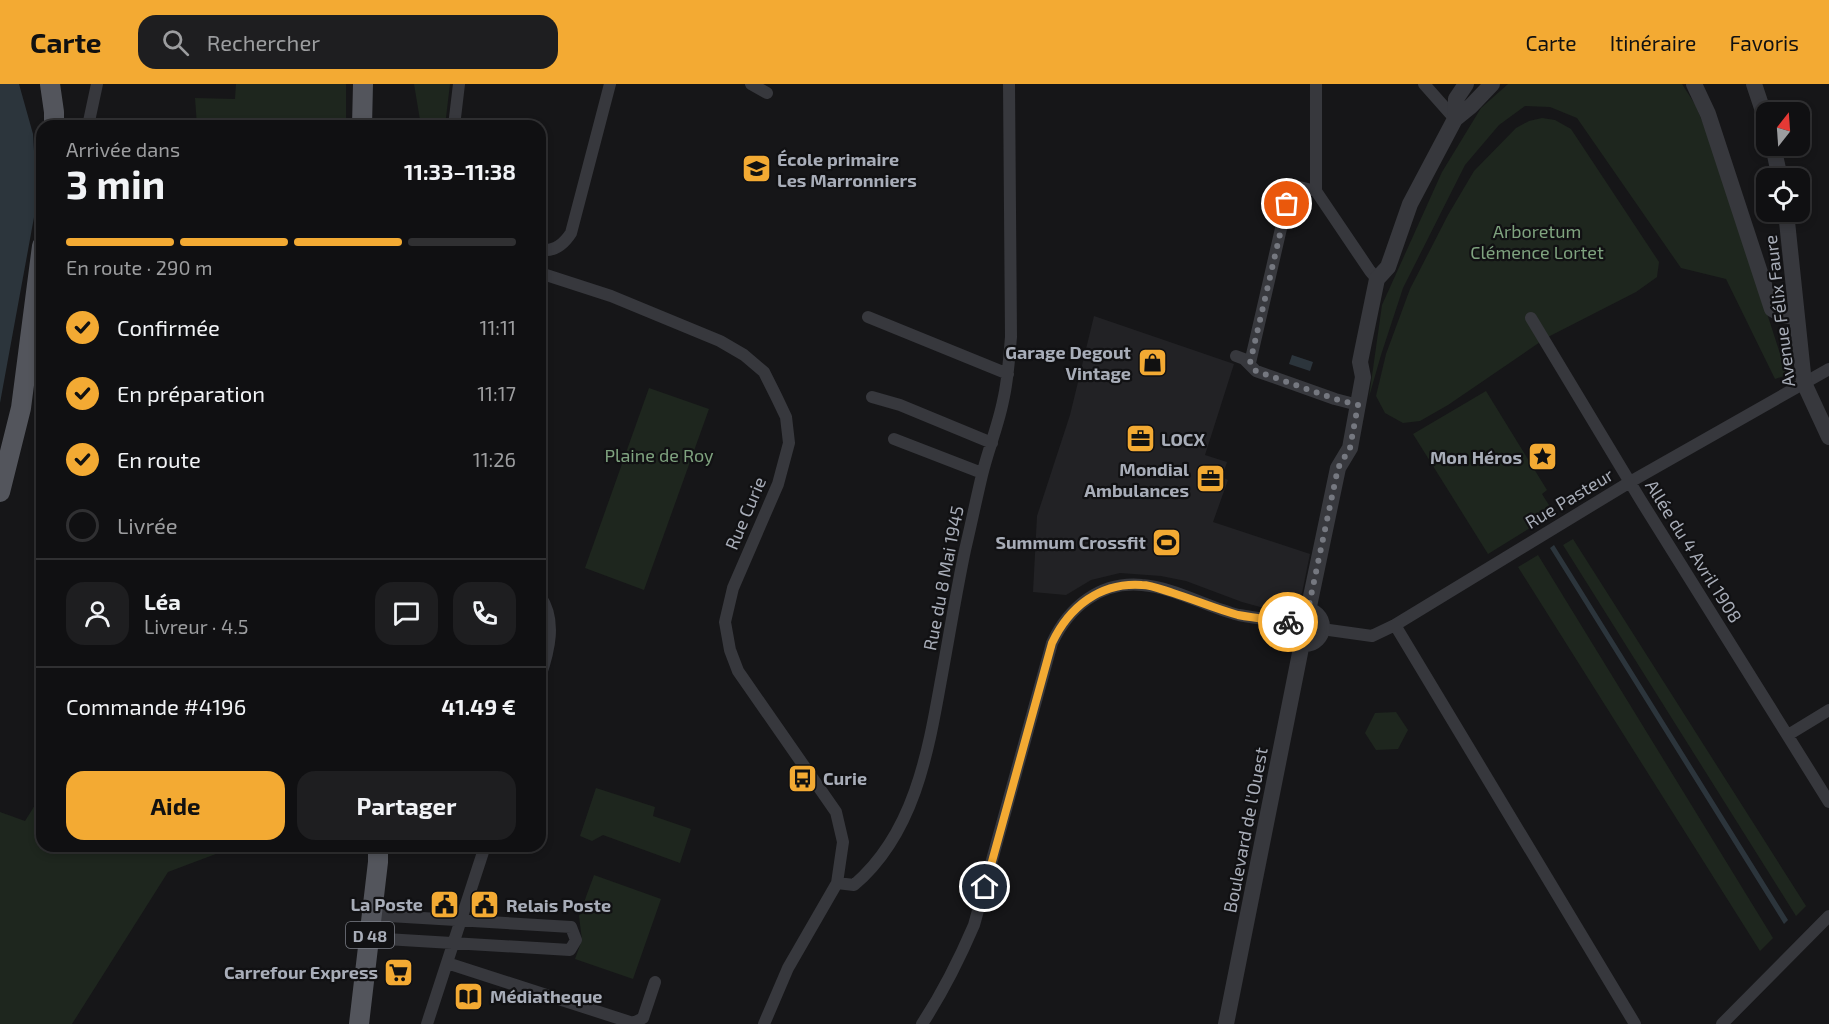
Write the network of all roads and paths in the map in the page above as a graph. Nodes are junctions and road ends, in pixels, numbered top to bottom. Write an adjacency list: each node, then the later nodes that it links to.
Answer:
1 (50, 84): 18 (main road)
2 (97, 84): 19 (street)
3 (363, 84): 20 (main road)
4 (459, 84): 21 (street)
5 (610, 84): 24 (street)
6 (751, 84): 14 (street)
7 (1009, 84): 34 (street, Rue du 8 Mai 1945)
8 (1316, 84): 22 (street)
9 (1424, 84): 17 (street)
10 (1467, 84): 16 (street); 17 (street)
11 (1492, 84): 16 (street)
12 (1694, 84): 29 (street)
13 (1754, 84): 15 (street)
14 (767, 93)
15 (1760, 102)
16 (1471, 106): 17 (street)
17 (1455, 119): 26 (street)
18 (54, 120)
19 (89, 120)
20 (362, 120)
21 (455, 120)
22 (1316, 191): 26 (street); 32 (street)
23 (1787, 222): 29 (street, Avenue Félix Faure)
24 (546, 251)
25 (546, 275): 56 (street, Rue Curie)
26 (1377, 279): 37 (street)
27 (36, 292): 43 (main road)
28 (868, 317): 34 (street)
29 (1796, 317): 35 (street, Avenue Félix Faure)
30 (1531, 318): 42 (street, Allée du 4 Avril 1908)
31 (1236, 356): 32 (street)
32 (1250, 363): 37 (street)
33 (1829, 369): 35 (street, Rue Pasteur)
34 (1008, 374): 40 (street, Rue du 8 Mai 1945)
35 (1804, 383): 38 (street, Avenue Félix Faure); 42 (street, Rue Pasteur)
36 (872, 397): 40 (street)
37 (1358, 405): 45 (street)
38 (1829, 437)
39 (894, 439): 41 (street)
40 (992, 443): 41 (street, Rue du 8 Mai 1945)
41 (982, 473): 56 (street, Rue du 8 Mai 1945)
42 (1630, 482): 47 (street, Rue Pasteur); 52 (street, Allée du 4 Avril 1908)
43 (0, 492)
44 (546, 608): 50 (street)
45 (1308, 610): 46 (street); 48 (street)
46 (1289, 622): 49 (street); 67 (street)
47 (1395, 625): 48 (street, Rue Pasteur); 69 (street)
48 (1322, 629): 49 (street)
49 (1302, 643): 68 (street, Boulevard de l'Ouest)
50 (546, 657)
51 (1829, 710): 52 (street)
52 (1788, 735): 53 (street, Allée du 4 Avril 1908)
53 (1829, 802)
54 (377, 852): 57 (main road, D 48)
55 (483, 852): 59 (street)
56 (837, 883): 66 (street)
57 (372, 915): 59 (street); 60 (main road, D 48)
58 (1829, 916): 70 (street)
59 (461, 920): 61 (street); 61 (street)
60 (369, 938): 61 (street); 64 (main road, D 48)
61 (453, 943): 62 (street)
62 (447, 963): 63 (street); 65 (street)
63 (655, 982)
64 (359, 1024)
65 (427, 1024)
66 (764, 1024)
67 (922, 1024)
68 (1226, 1024)
69 (1635, 1024)
70 (1722, 1024)

